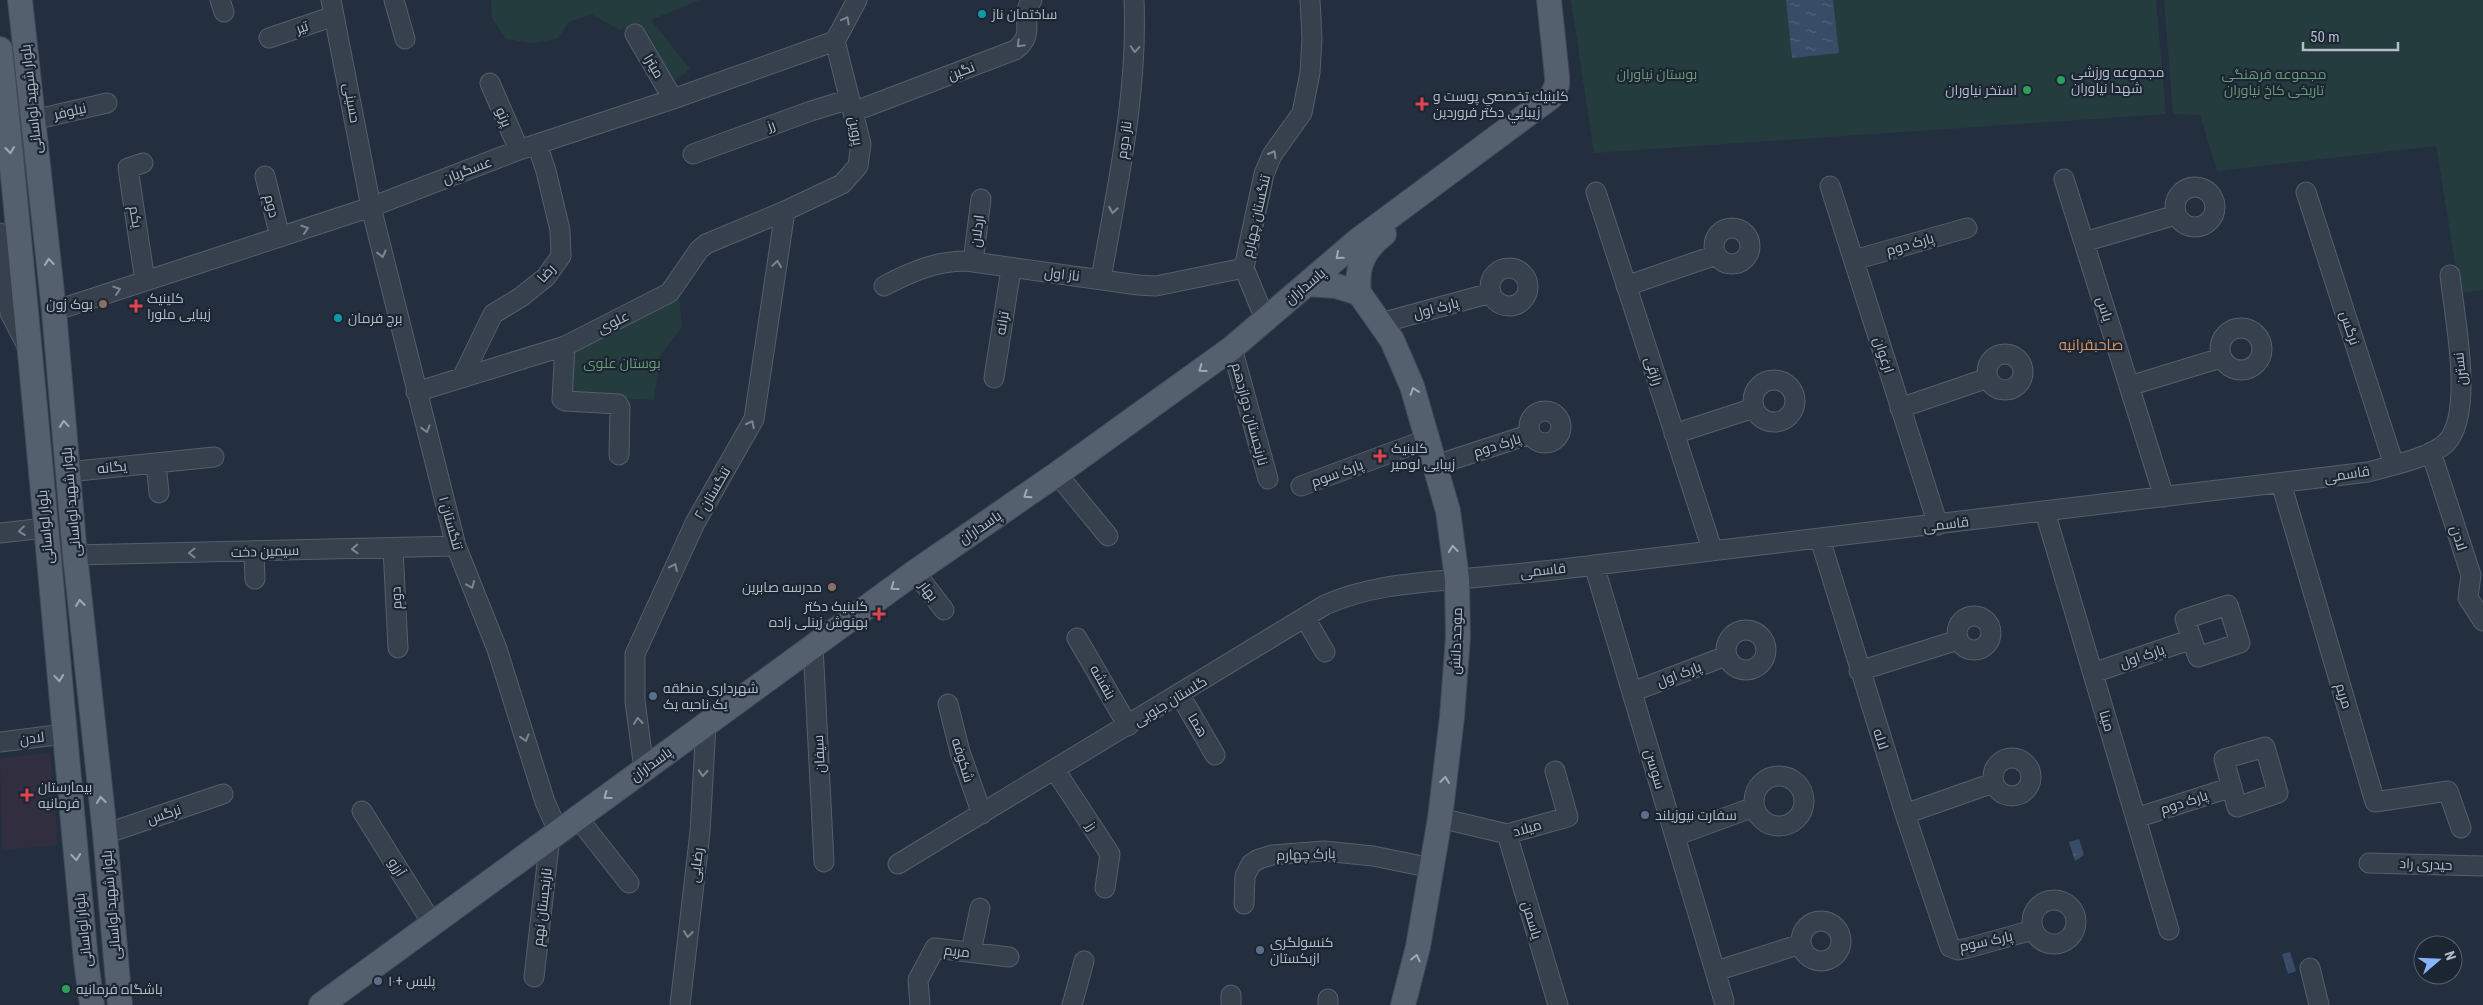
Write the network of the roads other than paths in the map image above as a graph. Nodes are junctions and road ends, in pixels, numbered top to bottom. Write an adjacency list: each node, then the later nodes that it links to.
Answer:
1 (20, 0): 19 (main road, بلوار شهید لواسانی)
2 (394, 0): 12 (street)
3 (857, 0): 13 (street, one-way to 3)
4 (1032, 0): 18 (street, نگین, one-way to 18)
5 (1134, 0): 43 (street, ناز دوم, one-way to 43)
6 (1310, 0): 40 (street, تنگستان چهارم, one-way to 6)
7 (1549, 0): 45 (main road, پاسداران, one-way to 45)
8 (1561, 0): 48 (main road)
9 (333, 4): 11 (street, تیر); 30 (street, حسینی)
10 (635, 34): 16 (street, میترا)
11 (269, 38)
12 (405, 40)
13 (835, 41): 16 (street, عسگریان); 18 (street, پروین)
14 (0, 49): 56 (main road, بلوار لواسانی, one-way to 56)
15 (490, 83): 21 (street, پرتو)
16 (673, 99): 20 (street, عسگریان)
17 (107, 103): 19 (street, نیلوفر)
18 (851, 106): 22 (street, رز); 31 (street, پروین)
19 (33, 120): 50 (main road, بلوار شهید لواسانی, one-way to 19)
20 (537, 144): 21 (street, عسگریان); 58 (street, رضا)
21 (518, 150): 30 (street, عسگریان)
22 (693, 154)
23 (143, 163): 44 (street, یکم)
24 (265, 176): 35 (street, دوم)
25 (2064, 179): 36 (street, یاس)
26 (1830, 186): 38 (street, ارغوان)
27 (1596, 192): 47 (street, رازقی)
28 (2306, 192): 73 (street, نرگس)
29 (981, 199): 39 (street, اردلان)
30 (371, 207): 35 (street, عسگریان, one-way to 30); 62 (street, تنگستان ۱, one-way to 62)
31 (785, 211): 54 (street, علوی); 118 (street, تنگستان ۲, one-way to 31)
32 (2176, 215): 36 (street)
33 (1967, 228): 38 (street, پارک دوم)
34 (0, 232): 51 (street)
35 (280, 237): 44 (street, عسگریان)
36 (2084, 242): 61 (street, یاس)
37 (1716, 255): 47 (street)
38 (1854, 260): 64 (street, ارغوان)
39 (973, 262): 41 (street, ناز اول); 46 (street, ناز اول)
40 (1244, 268): 43 (street, ناز اول); 52 (street, تنگستان چهارم)
41 (1011, 269): 43 (street, ناز اول); 59 (street, ترانه)
42 (2450, 275): 68 (street, نسترن)
43 (1101, 279)
44 (145, 281): 50 (street, عسگریان, one-way to 44)
45 (1308, 284): 48 (main road); 52 (main road, پاسداران)
46 (884, 286)
47 (1626, 286): 66 (street, رازقی)
48 (1359, 293): 53 (main road, موحد دانش)
49 (1491, 293): 53 (street, پارک اول)
50 (54, 311): 74 (main road, بلوار شهید لواسانی, one-way to 50)
51 (5, 312): 56 (street)
52 (1265, 319): 55 (main road, پاسداران)
53 (1381, 323): 67 (main road, موحد دانش, one-way to 53)
54 (565, 346): 58 (street, علوی); 69 (street)
55 (1232, 348): 75 (main road, پاسداران, one-way to 75); 76 (street, نارنجستان دوازدهم)
56 (30, 352): 83 (main road, بلوار لواسانی)
57 (2221, 358): 61 (street)
58 (462, 378): 62 (street, علوی)
59 (994, 378)
60 (1988, 378): 64 (street)
61 (2129, 386): 80 (street, یاس)
62 (416, 392): 87 (street, تنگستان ۱, one-way to 87)
63 (1754, 408): 66 (street)
64 (1900, 408): 82 (street, ارغوان)
65 (1531, 434): 72 (street, پارک دوم)
66 (1674, 434): 89 (street, رازقی)
67 (1428, 439): 72 (main road, موحد دانش); 78 (street, پارک سوم)
68 (2431, 452): 73 (street, قاسمی); 98 (street, لادن)
69 (618, 455)
70 (214, 457): 71 (street, یگانه)
71 (156, 463): 74 (street, یگانه); 79 (street)
72 (1436, 465): 95 (main road, موحد دانش, one-way to 72)
73 (2394, 465): 77 (street, قاسمی)
74 (68, 472): 91 (main road, بلوار شهید لواسانی)
75 (1057, 474): 85 (street); 93 (main road, پاسداران, one-way to 93)
76 (1268, 479)
77 (2281, 483): 80 (street, قاسمی); 131 (street, مریم)
78 (1301, 486)
79 (159, 493)
80 (2164, 497): 81 (street, قاسمی)
81 (2045, 512): 82 (street, قاسمی); 109 (street, مینا)
82 (1938, 525): 86 (street, قاسمی)
83 (45, 528): 84 (street, one-way to 84); 100 (main road, بلوار لواسانی)
84 (0, 533)
85 (1108, 536)
86 (1820, 539): 89 (street, قاسمی); 108 (street, لاله)
87 (456, 546): 88 (street, سیمین دخت); 130 (street, تنگستان ۱, one-way to 130)
88 (393, 548): 90 (street, سیمین دخت, one-way to 90); 105 (street, دوم)
89 (1712, 549): 92 (street, قاسمی)
90 (254, 552): 91 (street, سیمین دخت, one-way to 91); 94 (street)
91 (75, 555): 99 (main road, بلوار شهید لواسانی, one-way to 91)
92 (1594, 565): 95 (street, قاسمی); 110 (street, سوسن)
93 (915, 572): 96 (street, بهار); 104 (main road, پاسداران, one-way to 104)
94 (255, 579)
95 (1457, 579): 97 (street, گلستان جنوبی); 128 (main road, موحد دانش, one-way to 95)
96 (944, 610)
97 (1304, 618): 106 (street); 111 (street, گلستان جنوبی)
98 (2483, 621)
99 (83, 628): 100 (main road); 132 (main road, بلوار شهید لواسانی, one-way to 99)
100 (54, 632): 115 (main road, بلوار لواسانی, one-way to 115)
101 (1078, 638): 114 (street, بنفشه)
102 (2192, 639): 109 (street, پارک اول)
103 (1958, 640): 108 (street)
104 (813, 646): 113 (main road, پاسداران); 135 (street, سیفان)
105 (398, 648)
106 (1325, 652)
107 (1726, 656): 110 (street, پارک اول)
108 (1859, 671): 127 (street, لاله)
109 (2093, 673): 129 (street, مینا)
110 (1632, 692): 134 (street, سوسن)
111 (1180, 695): 114 (street, گلستان جنوبی); 117 (street, هما)
112 (948, 704): 126 (street, شکوفه)
113 (706, 724): 118 (main road, پاسداران); 159 (street, رضایی, one-way to 159)
114 (1128, 726): 119 (street, گلستان جنوبی)
115 (64, 734): 116 (street, لادن); 157 (main road, بلوار لواسانی, one-way to 157)
116 (0, 742)
117 (1215, 755)
118 (644, 769): 130 (main road, پاسداران, one-way to 130)
119 (1055, 770): 126 (street, گلستان جنوبی); 141 (street, رز)
120 (1555, 771): 133 (street, میلاد)
121 (1993, 783): 127 (street)
122 (2232, 787): 129 (street, پارک دوم)
123 (223, 794): 132 (street, نرگس)
124 (1754, 808): 134 (street)
125 (362, 811): 144 (street, آرزو)
126 (982, 814): 137 (street, گلستان جنوبی)
127 (1905, 814): 147 (street, لاله)
128 (1440, 818): 133 (street, میلاد); 139 (main road, موحد دانش)
129 (2136, 818): 146 (street, مینا)
130 (562, 828): 140 (street, تنگستان ۱); 144 (main road, پاسداران); 154 (street, نارنجستان نهم)
131 (2461, 828)
132 (105, 834): 158 (main road, بلوار شهید لواسانی)
133 (1507, 834): 163 (street, یاسمن)
134 (1675, 836): 153 (street, سوسن)
135 (824, 862)
136 (2369, 863): 138 (street, حیدری راد)
137 (898, 864)
138 (2483, 866)
139 (1432, 868): 142 (street, پارک چهارم); 162 (main road, موحد دانش, one-way to 139)
140 (629, 883)
141 (1105, 888)
142 (1244, 904)
143 (980, 908): 149 (street)
144 (432, 923): 156 (main road, پاسداران)
145 (2033, 930): 147 (street, پارک سوم)
146 (2169, 930)
147 (1946, 937)
148 (1801, 944): 153 (street)
149 (971, 952): 150 (street, مریم); 160 (street, مریم)
150 (1009, 957)
151 (1084, 961): 161 (street)
152 (2310, 968): 164 (street)
153 (1716, 971): 155 (street, سوسن)
154 (534, 977)
155 (1724, 1001)
156 (325, 1003)
157 (92, 1005)
158 (120, 1005)
159 (680, 1005)
160 (920, 1005)
161 (1072, 1005)
162 (1403, 1005)
163 (1558, 1005)
164 (2319, 1005)

